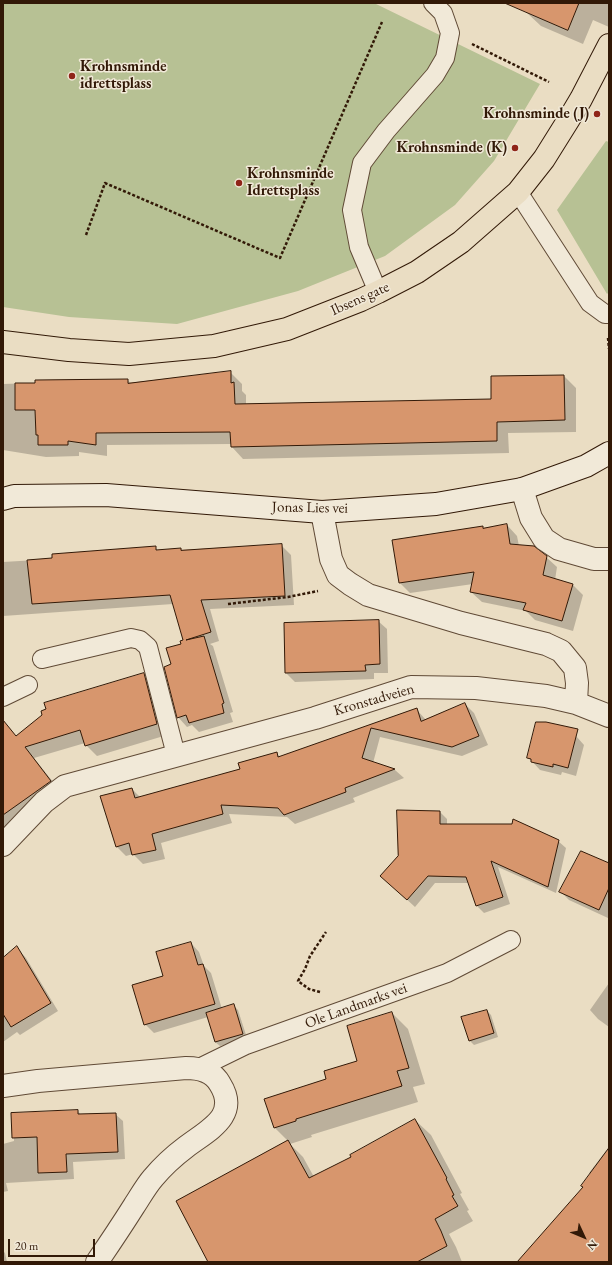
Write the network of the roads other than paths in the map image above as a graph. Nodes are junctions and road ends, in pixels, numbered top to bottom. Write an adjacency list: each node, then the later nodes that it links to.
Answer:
1 (433, 3): 4 (lane)
2 (609, 45): 3 (main road, Ibsens gate)
3 (518, 192): 4 (main road, Ibsens gate); 5 (lane)
4 (378, 292): 6 (main road, Ibsens gate)
5 (609, 314)
6 (3, 342)
7 (609, 454): 8 (street, Jonas Lies vei)
8 (522, 489): 10 (street, Jonas Lies vei); 11 (street)
9 (3, 499): 10 (street, Jonas Lies vei)
10 (322, 512): 15 (street)
11 (609, 559)
12 (42, 659): 17 (lane)
13 (28, 685): 14 (lane)
14 (3, 697)
15 (576, 703): 16 (street, Kronstadveien); 17 (street, Kronstadveien)
16 (609, 716)
17 (176, 755): 18 (street, Kronstadveien)
18 (3, 845)
19 (511, 940): 20 (lane, Ole Landmarks vei)
20 (199, 1068): 21 (street, Ole Landmarks vei); 22 (street)
21 (3, 1086)
22 (98, 1262)

